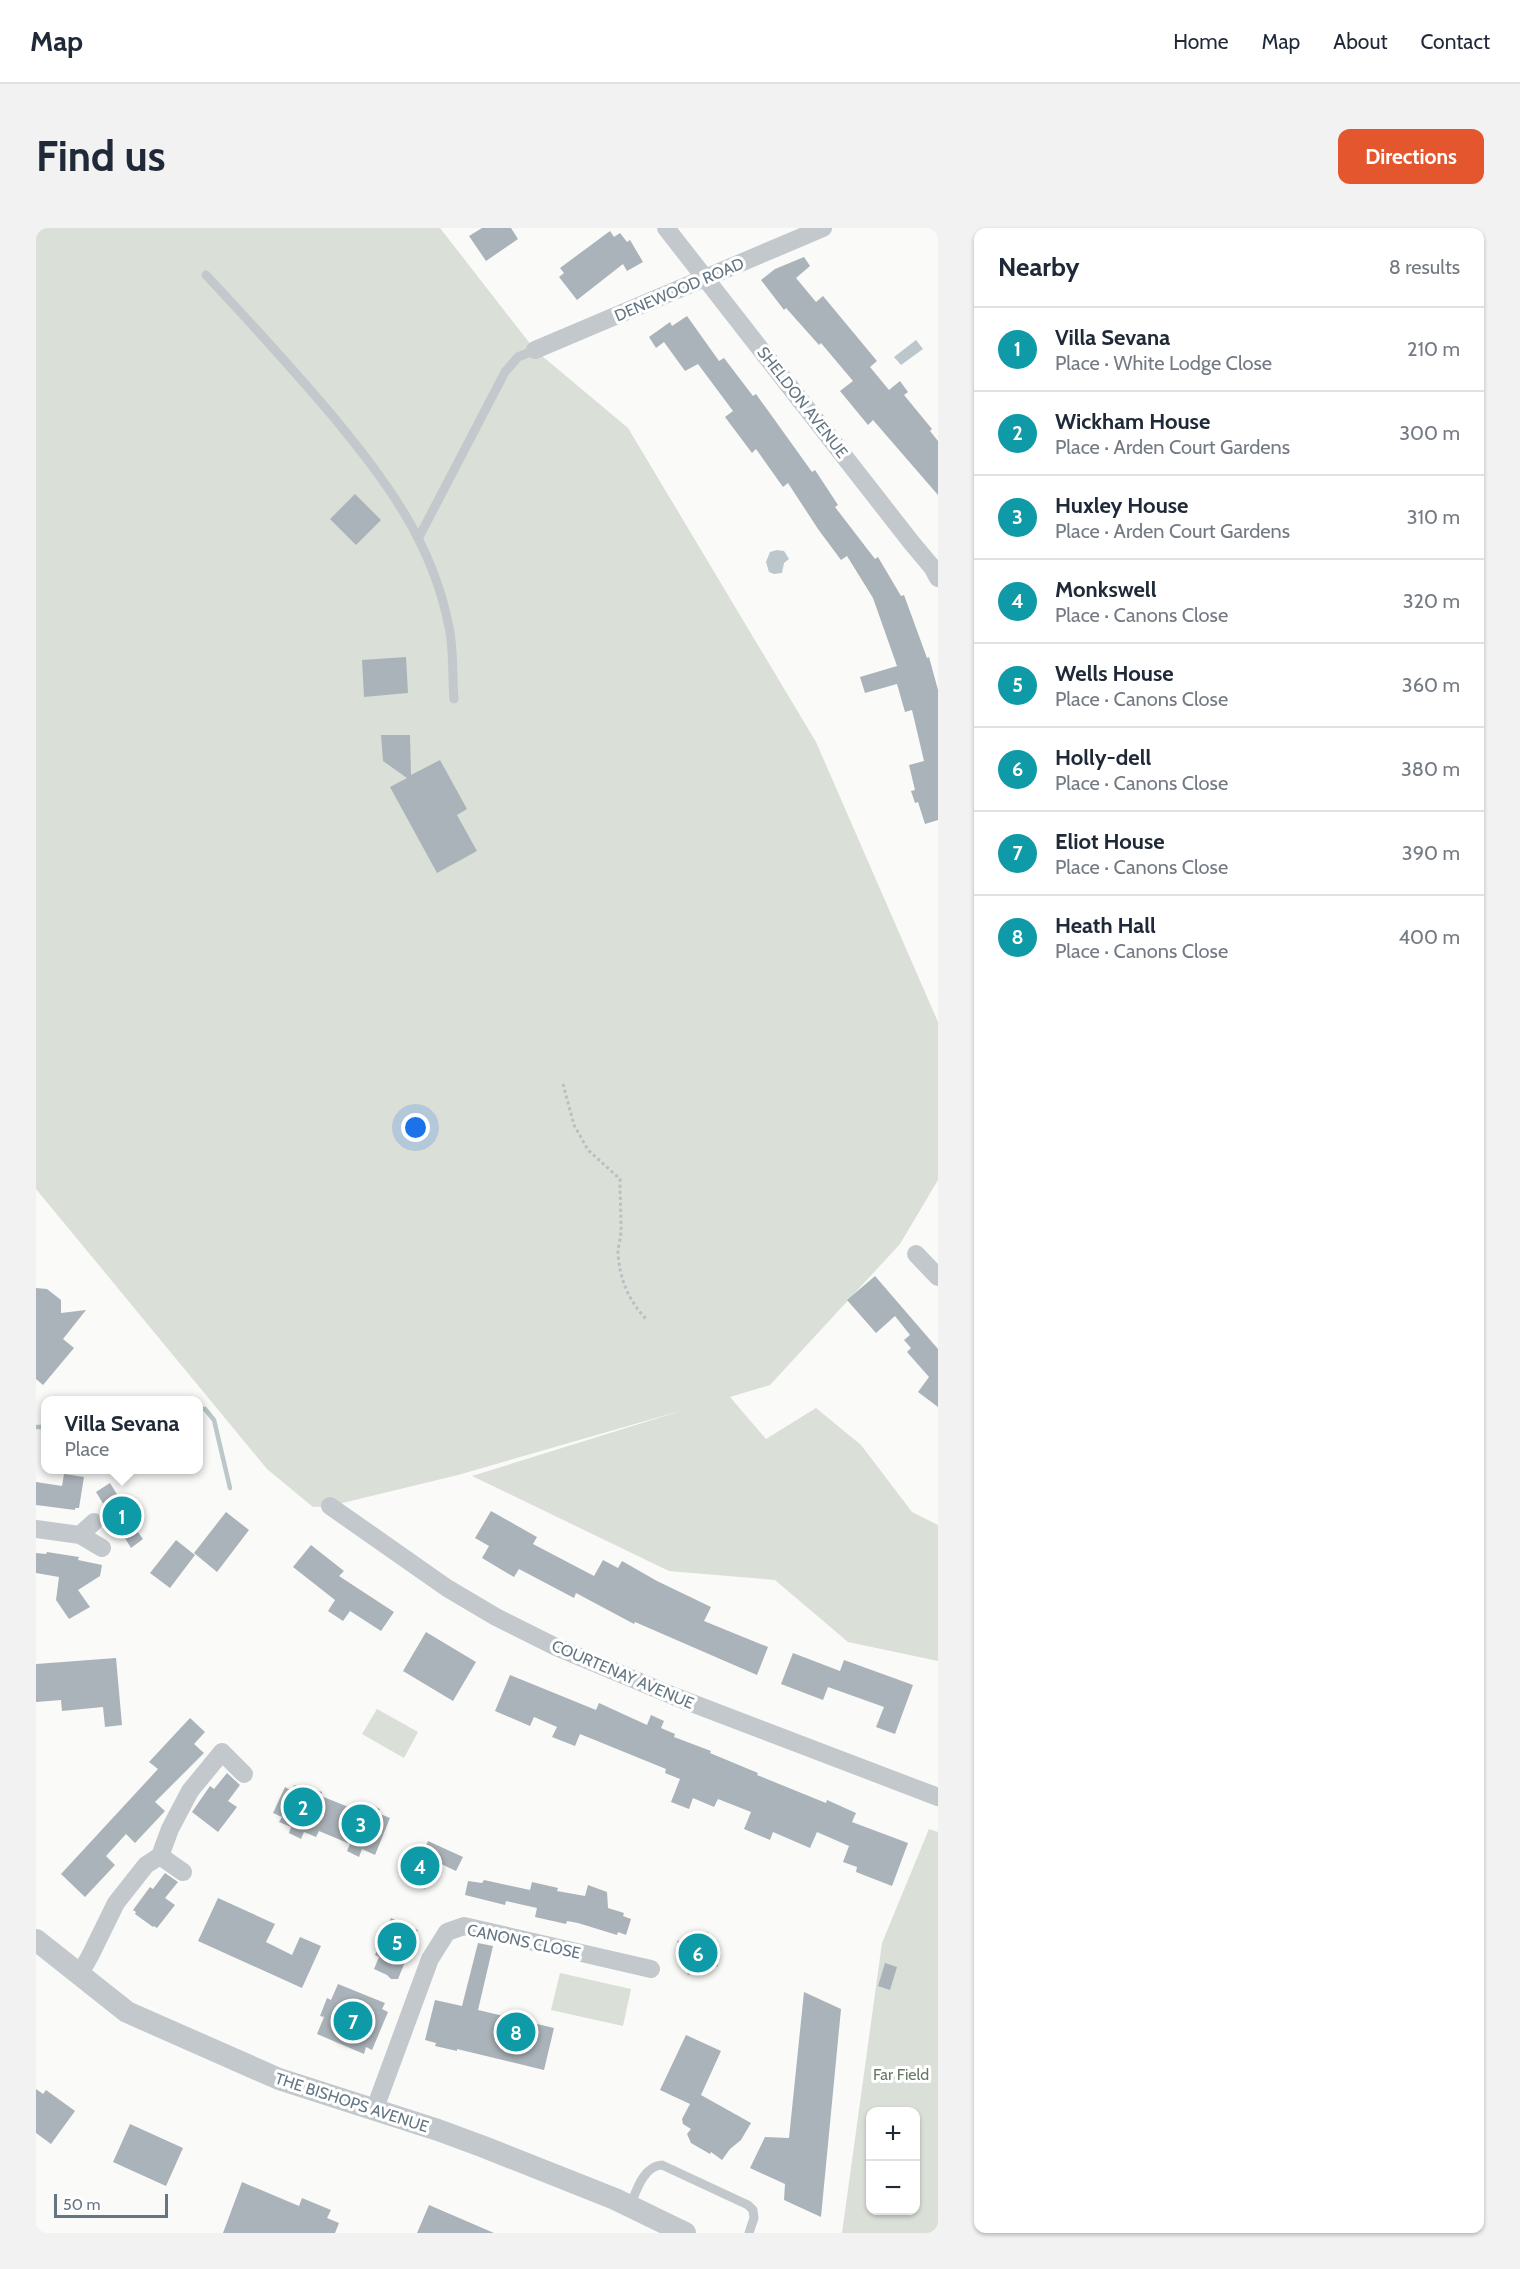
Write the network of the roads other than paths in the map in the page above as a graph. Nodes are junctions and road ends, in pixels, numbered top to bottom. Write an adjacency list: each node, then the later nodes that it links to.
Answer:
1 (666, 228): 4 (street, SHELDON AVENUE)
2 (823, 228): 4 (street, DENEWOOD ROAD)
3 (206, 275): 6 (lane)
4 (707, 278): 5 (street, DENEWOOD ROAD); 7 (street, SHELDON AVENUE)
5 (535, 350): 6 (lane)
6 (419, 537): 8 (lane)
7 (938, 578)
8 (454, 699)
9 (916, 1254): 10 (street)
10 (938, 1277)
11 (330, 1506): 17 (street, COURTENAY AVENUE)
12 (94, 1522): 14 (street)
13 (36, 1529): 14 (street)
14 (80, 1534): 15 (street)
15 (102, 1548)
16 (244, 1774): 18 (street)
17 (938, 1797)
18 (160, 1856): 19 (street); 22 (street)
19 (183, 1872)
20 (36, 1940): 22 (street, THE BISHOPS AVENUE)
21 (651, 1969): 23 (street, CANONS CLOSE)
22 (79, 1974): 23 (street, THE BISHOPS AVENUE)
23 (374, 2111): 24 (street, THE BISHOPS AVENUE)
24 (630, 2206): 25 (street, THE BISHOPS AVENUE); 26 (lane)
25 (685, 2233)
26 (749, 2233)

